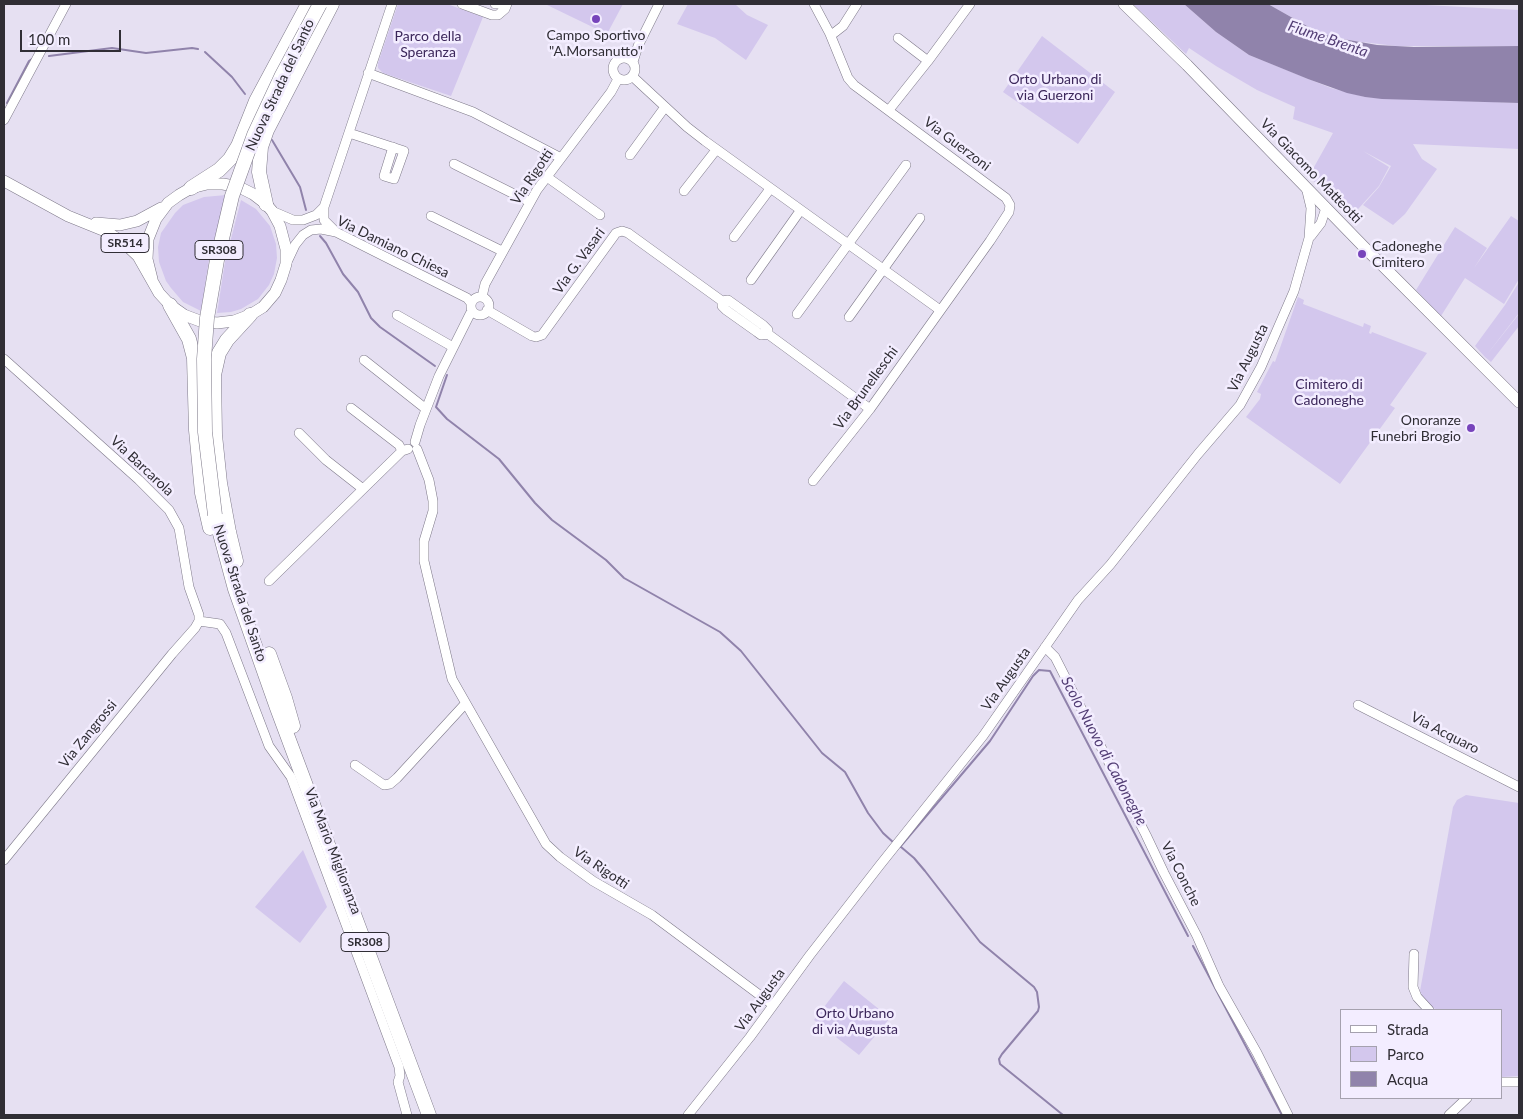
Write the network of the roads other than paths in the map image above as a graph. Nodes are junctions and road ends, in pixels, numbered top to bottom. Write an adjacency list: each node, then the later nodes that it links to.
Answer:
1 (66, 4): 24 (street)
2 (308, 4): 35 (highway)
3 (320, 4): 86 (highway, Nuova Strada del Santo / SR308, bridge)
4 (332, 4): 40 (highway)
5 (392, 4): 19 (street)
6 (462, 4): 7 (street)
7 (507, 4)
8 (652, 4): 16 (street, Via Rigotti)
9 (659, 4): 18 (street)
10 (814, 4): 14 (street, Via Guerzoni)
11 (857, 4): 14 (street)
12 (970, 4): 17 (street)
13 (1124, 4): 34 (main road, Via Giacomo Matteotti)
14 (830, 34): 23 (street, Via Guerzoni)
15 (898, 38): 17 (street)
16 (624, 57): 18 (street); 21 (street, Via Rigotti)
17 (928, 61): 23 (street)
18 (632, 62): 20 (street)
19 (368, 74): 25 (street); 29 (street)
20 (632, 76): 21 (street); 22 (street)
21 (618, 79): 29 (street, Via Rigotti)
22 (664, 107): 27 (street); 28 (street)
23 (889, 110): 64 (street, Via Guerzoni)
24 (4, 120)
25 (349, 133): 26 (street); 41 (street)
26 (393, 147)
27 (716, 150): 36 (street); 37 (street)
28 (630, 155)
29 (561, 158): 32 (street, Via Rigotti)
30 (454, 164): 38 (street)
31 (906, 165): 54 (street)
32 (547, 177): 38 (street, Via Rigotti); 45 (street)
33 (4, 182): 49 (main road, SR514)
34 (1306, 187): 42 (main road, Via Giacomo Matteotti); 46 (street, Via Augusta)
35 (191, 188): 39 (main road); 40 (main road)
36 (770, 189): 43 (street); 52 (street)
37 (684, 191)
38 (530, 202): 55 (street, Via Rigotti)
39 (168, 203): 49 (main road, SR514); 58 (main road)
40 (269, 207): 41 (street); 56 (main road)
41 (324, 207): 51 (street)
42 (1326, 208): 46 (street); 48 (main road, Via Giacomo Matteotti); 50 (street, Via Augusta)
43 (800, 211): 54 (street); 59 (street)
44 (430, 216): 55 (street)
45 (600, 216)
46 (1311, 217): 53 (street, Via Augusta)
47 (920, 218): 57 (street)
48 (1338, 221): 50 (street); 72 (main road, Via Giacomo Matteotti)
49 (85, 222): 58 (main road, SR514)
50 (1321, 223): 53 (street, Via Augusta)
51 (336, 232): 56 (street, Via Damiano Chiesa); 62 (street, Via Damiano Chiesa)
52 (734, 237)
53 (1309, 238): 82 (street, Via Augusta)
54 (848, 244): 57 (street); 65 (street)
55 (502, 251): 60 (street, Via Rigotti)
56 (286, 264): 66 (main road)
57 (883, 271): 64 (street); 68 (street)
58 (152, 279): 61 (main road)
59 (751, 280)
60 (482, 297): 62 (street); 63 (street)
61 (170, 306): 66 (main road); 86 (highway)
62 (472, 308): 63 (street); 69 (street)
63 (488, 310): 75 (street, Via G. Vasari)
64 (940, 310): 75 (street, Via Brunelleschi)
65 (797, 314)
66 (250, 315): 86 (highway)
67 (397, 315): 69 (street)
68 (849, 317)
69 (453, 347): 74 (street)
70 (4, 359): 81 (street, Via Barcarola)
71 (364, 360): 74 (street)
72 (1519, 402)
73 (351, 408): 77 (street)
74 (426, 409): 77 (street)
75 (870, 409): 78 (street, Via Brunelleschi)
76 (299, 433): 79 (street)
77 (410, 448): 79 (street); 83 (street, Via Rigotti)
78 (813, 481)
79 (363, 489): 80 (street)
80 (269, 581)
81 (197, 624): 88 (street, Via Zangrossi); 96 (street, Via Mario Miglioranza)
82 (1045, 647): 90 (street, Via Augusta); 99 (street, Via Conche)
83 (465, 704): 85 (street); 90 (street, Via Rigotti)
84 (1358, 705): 87 (street, Via Acquaro)
85 (356, 765)
86 (301, 769): 97 (highway, Nuova Strada del Santo / SR308)
87 (1519, 787)
88 (4, 860)
89 (1414, 954): 91 (street)
90 (773, 1005): 98 (street, Via Augusta)
91 (1428, 1009)
92 (1503, 1082): 93 (street)
93 (1519, 1082)
94 (1466, 1099): 95 (street)
95 (1453, 1114)
96 (408, 1115)
97 (429, 1115)
98 (688, 1115)
99 (1288, 1115)

